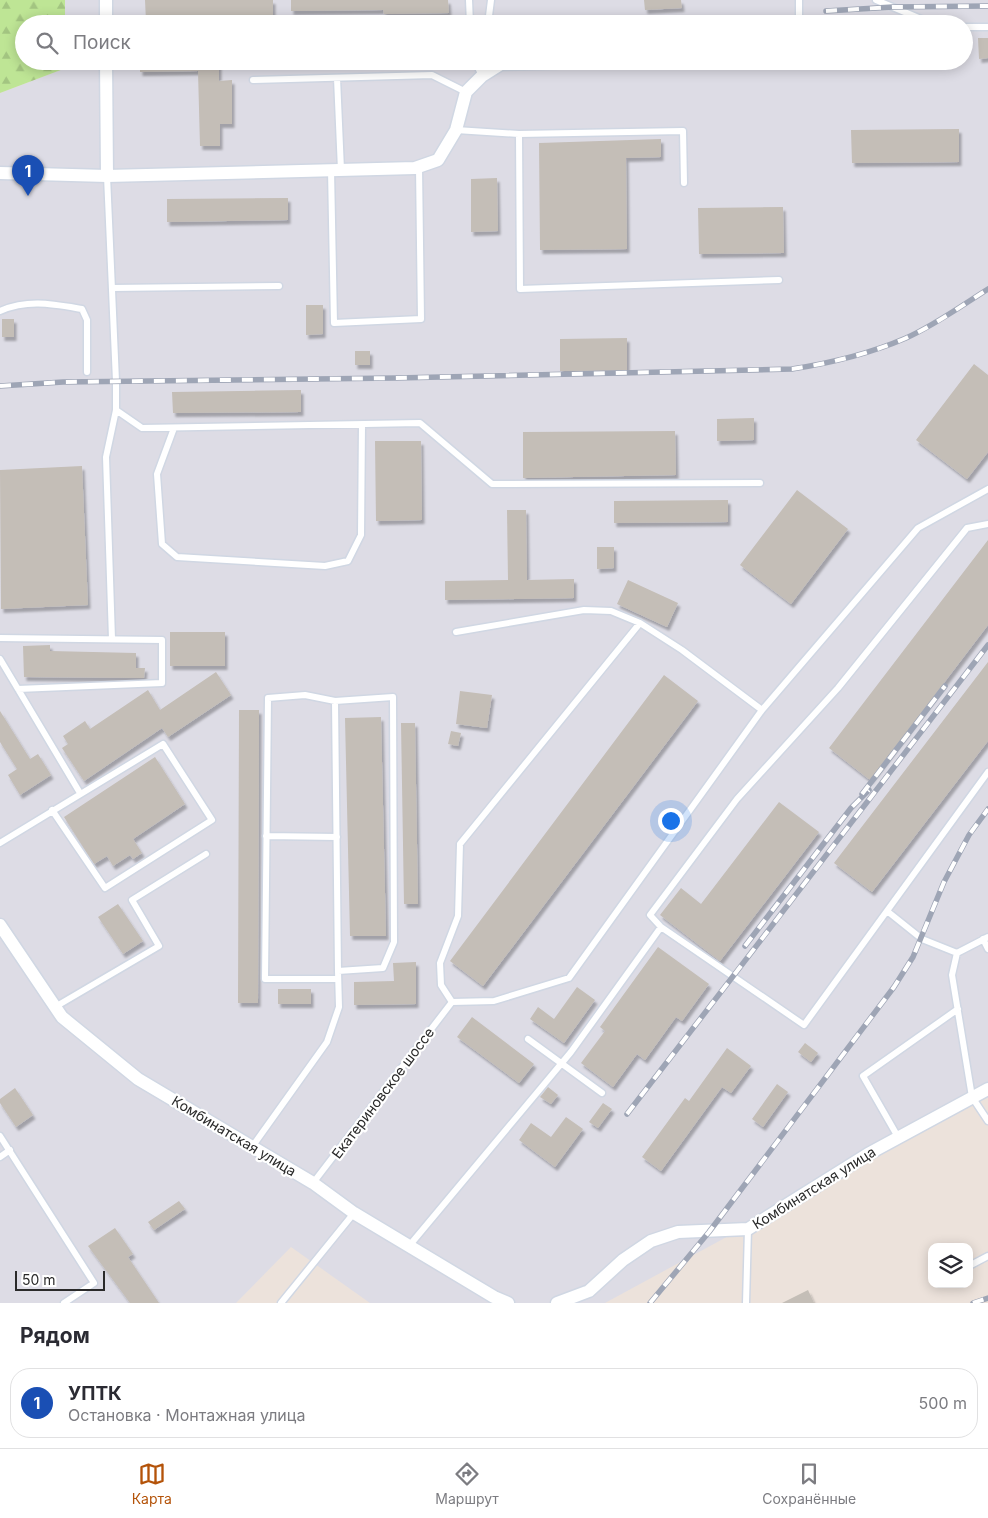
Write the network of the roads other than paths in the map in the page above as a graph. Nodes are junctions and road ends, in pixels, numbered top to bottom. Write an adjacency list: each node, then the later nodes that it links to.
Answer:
1 (106, 0): 6 (street)
2 (469, 0): 7 (lane)
3 (491, 0): 8 (lane)
4 (799, 0): 9 (lane)
5 (876, 0): 10 (lane)
6 (106, 15)
7 (470, 15)
8 (487, 15)
9 (800, 15)
10 (912, 15)
11 (973, 27): 12 (lane)
12 (988, 27)
13 (106, 70): 25 (street)
14 (479, 70): 16 (lane)
15 (492, 70): 16 (street)
16 (482, 76): 19 (street)
17 (337, 78): 18 (lane); 19 (lane); 23 (lane)
18 (254, 80)
19 (466, 92): 20 (street)
20 (456, 130): 21 (lane); 22 (street)
21 (519, 134): 26 (lane); 27 (lane)
22 (419, 167): 23 (street); 23 (lane)
23 (336, 170): 25 (street)
24 (0, 173): 25 (street)
25 (108, 176): 29 (lane)
26 (684, 183)
27 (779, 280)
28 (279, 286): 29 (lane)
29 (112, 288): 32 (lane)
30 (0, 311): 31 (lane)
31 (87, 372)
32 (116, 410): 34 (lane); 41 (lane)
33 (362, 425): 34 (lane); 34 (lane); 35 (lane)
34 (174, 428)
35 (760, 483)
36 (988, 489): 45 (lane)
37 (988, 524): 55 (lane)
38 (640, 623): 39 (lane); 45 (lane); 61 (lane)
39 (456, 632)
40 (0, 638): 41 (lane)
41 (112, 639): 43 (lane)
42 (0, 659): 43 (lane)
43 (18, 690): 47 (lane)
44 (335, 701): 49 (lane); 50 (lane); 59 (lane)
45 (762, 710): 61 (lane)
46 (988, 772): 53 (lane)
47 (80, 793): 48 (lane); 48 (lane)
48 (52, 810): 51 (lane)
49 (266, 836): 50 (lane); 60 (lane)
50 (337, 837): 59 (lane)
51 (0, 842)
52 (206, 854): 62 (lane)
53 (887, 910): 55 (lane); 58 (lane)
54 (0, 925): 62 (street, Комбинатская улица)
55 (661, 927): 65 (lane)
56 (986, 938): 57 (lane); 58 (lane)
57 (988, 950)
58 (957, 953): 63 (lane)
59 (338, 971): 60 (lane)
60 (338, 979): 72 (lane)
61 (452, 1002): 75 (lane, Екатериновское шоссе)
62 (55, 1008): 72 (street, Комбинатская улица)
63 (958, 1009): 68 (lane); 71 (lane)
64 (528, 1039): 65 (lane)
65 (561, 1064): 67 (lane); 78 (lane)
66 (988, 1089): 68 (street, Комбинатская улица)
67 (602, 1093)
68 (972, 1097): 69 (lane); 71 (street, Комбинатская улица)
69 (988, 1121)
70 (0, 1136): 73 (lane)
71 (898, 1137): 77 (street, Комбинатская улица)
72 (252, 1147): 75 (street, Комбинатская улица)
73 (10, 1150): 74 (lane); 81 (lane)
74 (0, 1157)
75 (313, 1184): 76 (street, Комбинатская улица)
76 (354, 1213): 78 (street, Комбинатская улица); 82 (lane)
77 (748, 1229): 84 (street, Комбинатская улица); 85 (lane)
78 (409, 1246): 83 (street, Комбинатская улица)
79 (988, 1256): 80 (lane)
80 (973, 1264)
81 (64, 1303)
82 (281, 1303)
83 (508, 1303)
84 (557, 1303)
85 (746, 1303)

